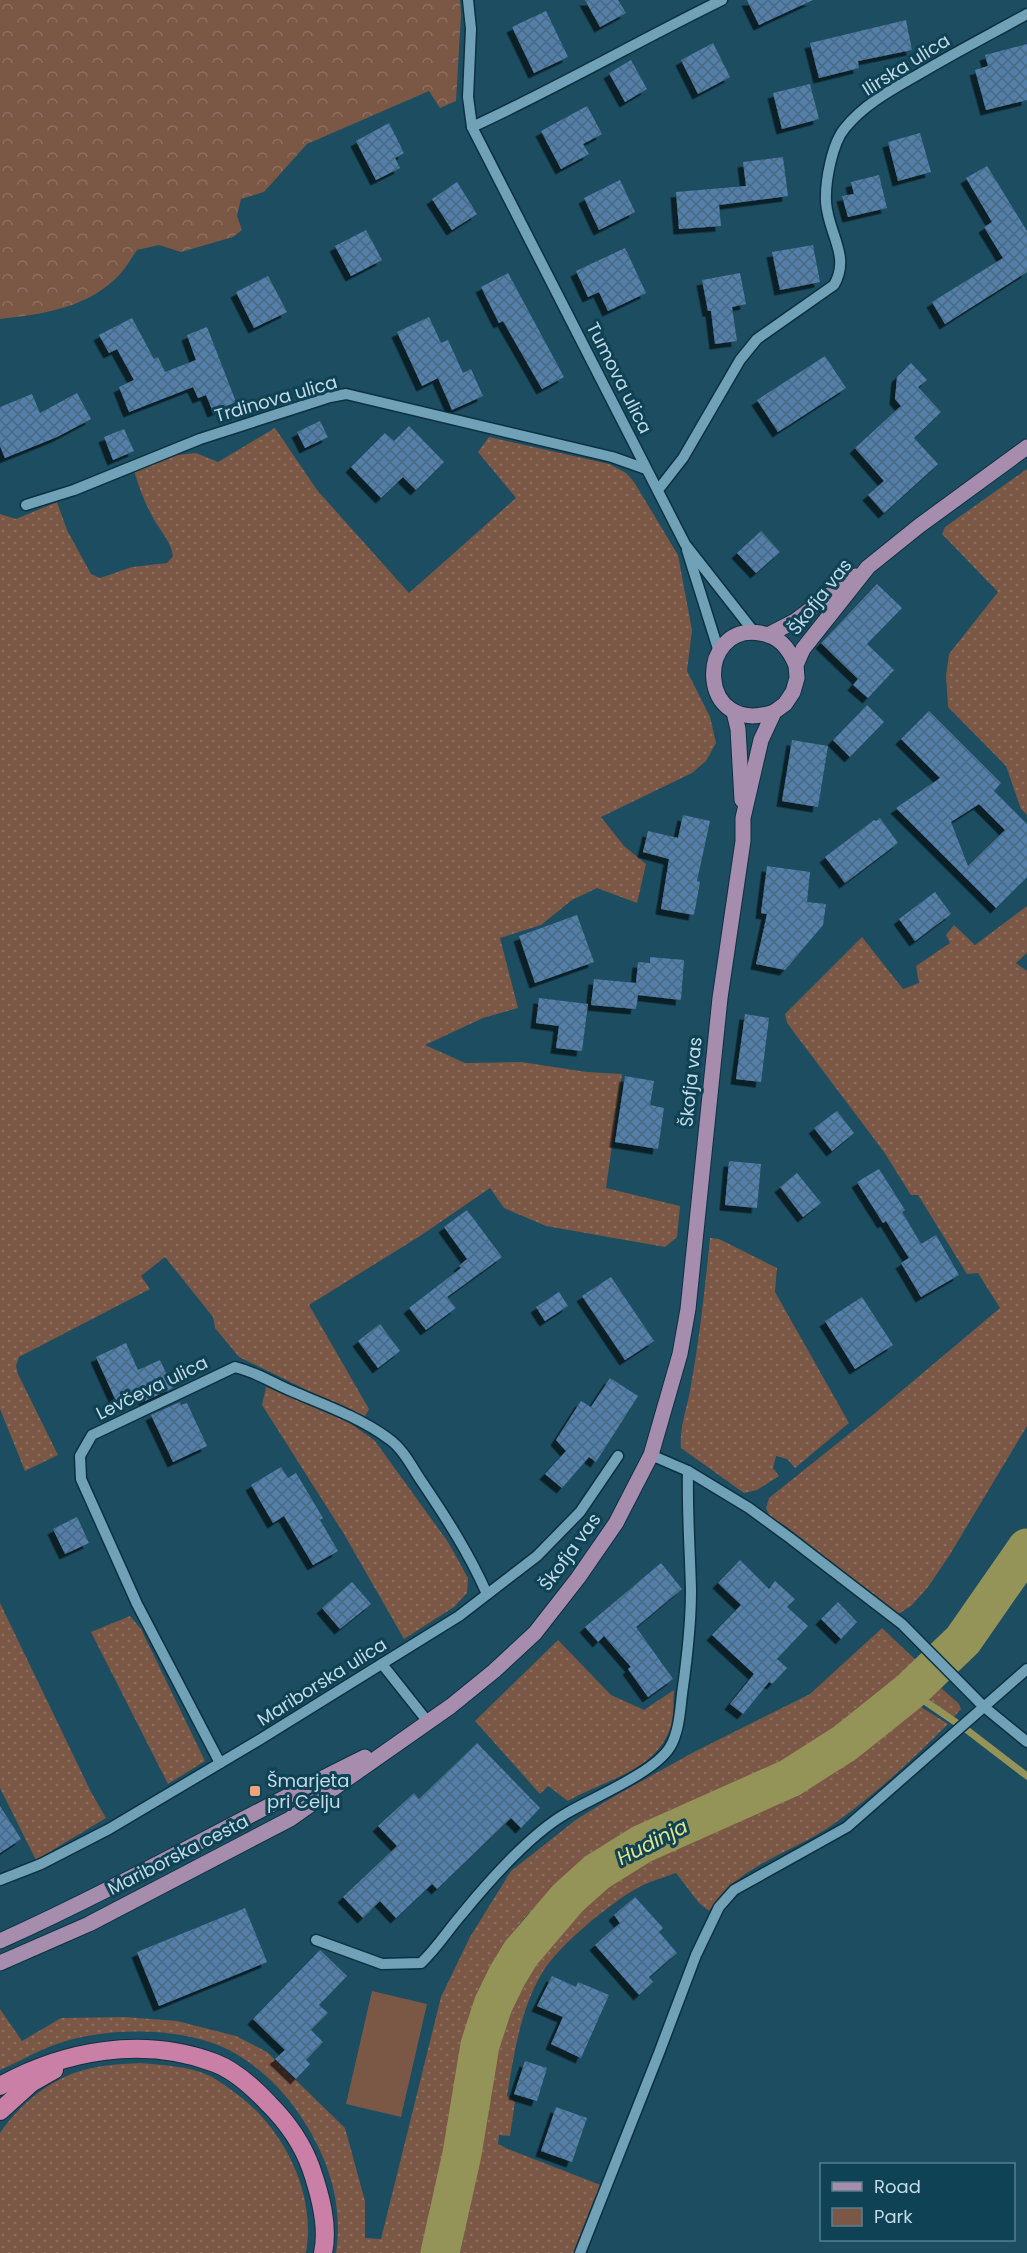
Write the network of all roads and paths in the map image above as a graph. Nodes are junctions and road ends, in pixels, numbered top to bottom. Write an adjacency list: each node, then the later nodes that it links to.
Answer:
1 (468, 0): 4 (street, Tumova ulica)
2 (722, 0): 4 (street)
3 (1027, 14): 7 (street, Ilirska ulica)
4 (472, 127): 6 (street, Tumova ulica)
5 (1027, 447): 10 (main road, Škofja vas)
6 (646, 469): 7 (street, Tumova ulica); 8 (street, Trdinova ulica)
7 (658, 490): 9 (street, Tumova ulica)
8 (26, 505)
9 (685, 544): 11 (street, Tumova ulica); 12 (street)
10 (868, 567): 11 (main road); 13 (main road, Škofja vas)
11 (761, 633): 12 (main road); 13 (main road)
12 (719, 652): 14 (main road)
13 (796, 664): 15 (main road, Škofja vas)
14 (734, 712): 15 (main road); 16 (main road)
15 (774, 712): 16 (main road, Škofja vas)
16 (743, 818): 17 (main road, Škofja vas)
17 (651, 1455): 19 (street); 24 (main road, Škofja vas)
18 (618, 1456): 20 (street, Mariborska ulica)
19 (688, 1471): 23 (street); 29 (street)
20 (487, 1594): 21 (street, Mariborska ulica); 27 (street, Levčeva ulica)
21 (382, 1664): 24 (street); 27 (street, Mariborska ulica)
22 (1027, 1669): 23 (street)
23 (984, 1706): 26 (street); 36 (street)
24 (428, 1722): 25 (main road, Škofja vas)
25 (405, 1737): 30 (main road, Mariborska cesta); 31 (main road, Mariborska cesta)
26 (1027, 1742)
27 (220, 1763): 28 (street, Mariborska ulica)
28 (0, 1880)
29 (316, 1940)
30 (0, 1941)
31 (0, 1964)
32 (78, 2054): 33 (highway); 34 (highway); 35 (highway)
33 (0, 2086)
34 (0, 2111)
35 (323, 2253)
36 (580, 2253)

